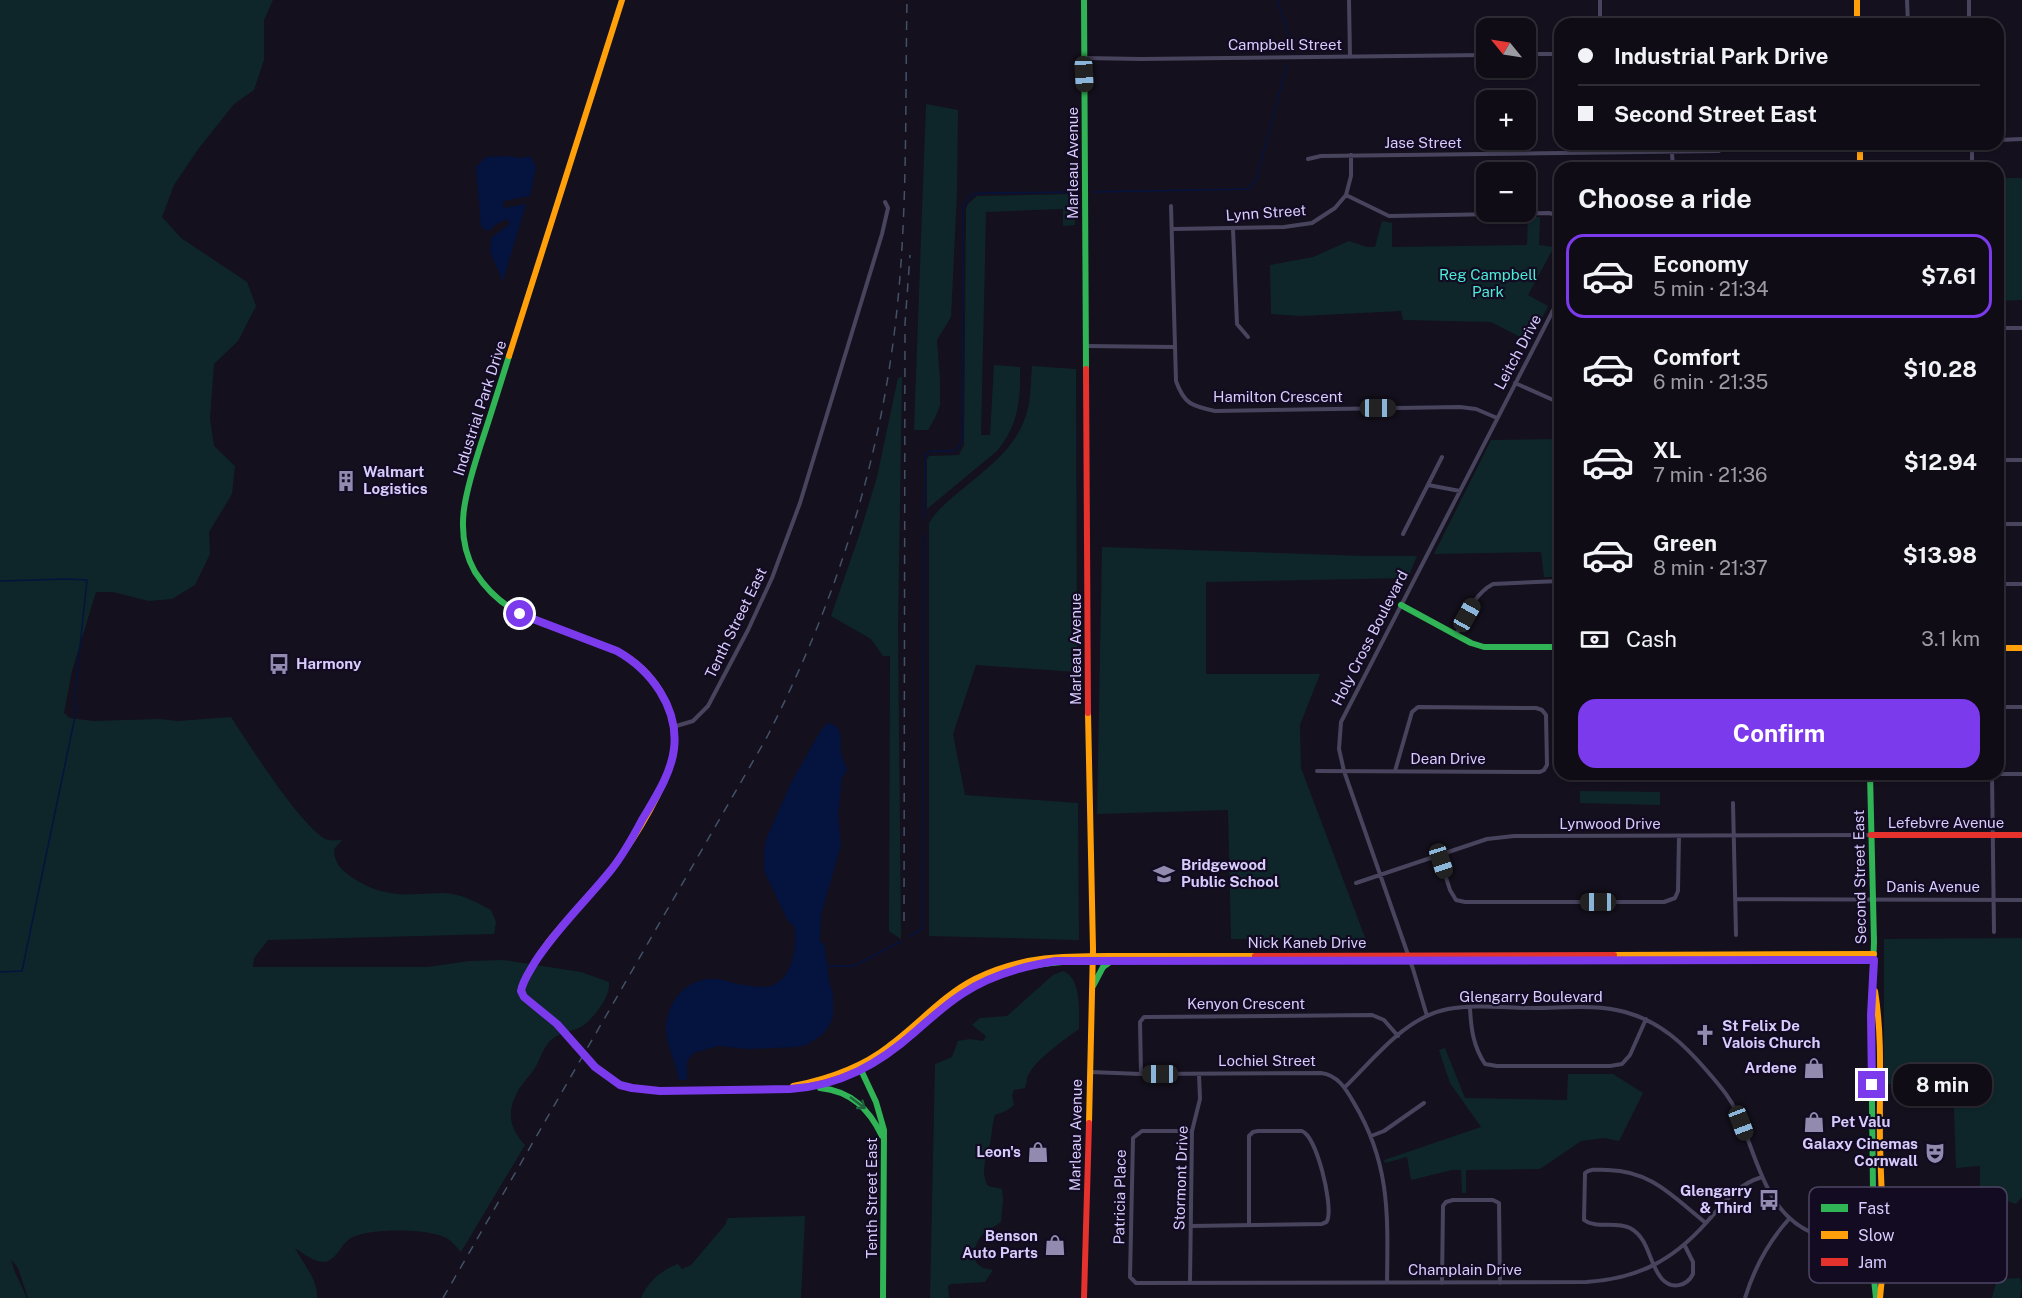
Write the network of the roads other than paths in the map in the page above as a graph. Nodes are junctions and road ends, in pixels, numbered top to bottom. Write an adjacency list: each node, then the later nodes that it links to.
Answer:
1 (622, 0): 58 (street, Industrial Park Drive)
2 (1084, 0): 16 (street, Marleau Avenue)
3 (1349, 0): 15 (street)
4 (1600, 0): 8 (street)
5 (1857, 0): 9 (street)
6 (1907, 0): 10 (street)
7 (1969, 0): 11 (street)
8 (1600, 18)
9 (1857, 18)
10 (1908, 18)
11 (1969, 18)
12 (1536, 54): 13 (street)
13 (1554, 54)
14 (1476, 55): 15 (street, Campbell Street)
15 (1350, 57): 16 (street, Campbell Street)
16 (1084, 58): 35 (street, Marleau Avenue)
17 (2022, 139): 18 (street)
18 (2004, 140)
19 (1719, 151): 20 (street, Jase Street)
20 (1672, 153): 21 (street, Jase Street); 23 (street)
21 (1351, 155): 22 (street, Jase Street); 24 (street)
22 (1308, 159)
23 (1673, 162)
24 (1346, 195): 27 (street); 29 (street, Lynn Street)
25 (885, 202): 58 (street, Tenth Street East)
26 (1171, 206): 28 (street, Hamilton Crescent)
27 (1554, 214)
28 (1173, 229): 29 (street, Lynn Street); 36 (street, Hamilton Crescent)
29 (1233, 229): 34 (street)
30 (1554, 308): 31 (street, Leitch Drive)
31 (1552, 312): 37 (street, Leitch Drive)
32 (2004, 328): 33 (street)
33 (2022, 328)
34 (1248, 337)
35 (1086, 346): 36 (street); 83 (street, Marleau Avenue)
36 (1174, 346): 39 (street, Hamilton Crescent)
37 (1515, 383): 38 (street); 39 (street, Leitch Drive)
38 (1554, 401)
39 (1497, 418): 44 (street, Holy Cross Boulevard)
40 (1442, 457): 43 (street)
41 (2004, 460): 42 (street)
42 (2022, 460)
43 (1428, 485): 44 (street); 47 (street)
44 (1460, 491): 51 (street, Holy Cross Boulevard)
45 (2004, 524): 46 (street)
46 (2022, 524)
47 (1402, 534)
48 (1554, 581): 52 (street)
49 (2004, 584): 50 (street)
50 (2022, 584)
51 (1401, 605): 52 (street); 60 (street, Holy Cross Boulevard)
52 (1456, 635): 53 (street)
53 (1554, 648)
54 (2004, 648): 55 (street)
55 (2022, 648)
56 (2004, 707): 57 (street)
57 (2022, 707)
58 (673, 727): 95 (street, Nick Kaneb Drive)
59 (1317, 771): 60 (street, Dean Drive)
60 (1344, 771): 61 (street, Dean Drive); 73 (street, Holy Cross Boulevard)
61 (1395, 771): 61 (street, Dean Drive)
62 (2004, 774): 63 (street)
63 (2022, 774)
64 (1870, 780): 71 (street, Second Street East)
65 (1992, 780): 67 (street)
66 (1733, 803): 68 (street)
67 (1992, 834): 69 (street, Lefebvre Avenue); 71 (street, Lefebvre Avenue); 77 (street)
68 (1734, 835): 70 (street, Lynwood Drive); 71 (street, Lynwood Drive); 75 (street)
69 (2022, 835)
70 (1679, 836): 72 (street, Lynwood Drive); 72 (street)
71 (1871, 836): 76 (street, Second Street East)
72 (1439, 856): 73 (street, Lynwood Drive)
73 (1380, 875): 74 (street, Lynwood Drive); 82 (street, Holy Cross Boulevard)
74 (1356, 883)
75 (1735, 899): 76 (street, Danis Avenue); 80 (street)
76 (1873, 899): 77 (street, Danis Avenue); 81 (street, Second Street East)
77 (1994, 900): 78 (street, Danis Avenue); 79 (street)
78 (2022, 900)
79 (1994, 932)
80 (1736, 935)
81 (1874, 957): 82 (street, Nick Kaneb Drive); 85 (street, Second Street East)
82 (1408, 958): 83 (street, Nick Kaneb Drive); 84 (street, Nick Kaneb Drive); 88 (street, Holy Cross Boulevard)
83 (1092, 959): 84 (street, Nick Kaneb Drive); 86 (street, Marleau Avenue); 91 (street, Nick Kaneb Drive)
84 (1111, 962): 86 (street)
85 (1873, 980): 103 (street, Second Street East); 104 (street, Second Street East)
86 (1092, 988): 92 (street, Marleau Avenue)
87 (1470, 1008): 88 (street, Glengarry Boulevard); 89 (street, Glengarry Boulevard); 89 (street)
88 (1427, 1016): 90 (street, Glengarry Boulevard)
89 (1646, 1019): 102 (street, Glengarry Boulevard)
90 (1398, 1036): 93 (street, Kenyon Crescent); 97 (street, Glengarry Boulevard)
91 (861, 1068): 95 (street, Nick Kaneb Drive); 96 (street, Nick Kaneb Drive); 101 (street, Tenth Street East)
92 (1089, 1072): 93 (street, Lochiel Street); 120 (street, Marleau Avenue)
93 (1141, 1074): 94 (street, Lochiel Street)
94 (1199, 1074): 97 (street, Lochiel Street); 99 (street, Stormont Drive)
95 (776, 1088): 96 (street, Nick Kaneb Drive)
96 (806, 1088): 101 (street, one-way to 101)
97 (1345, 1088): 100 (street, Lochiel Street)
98 (1424, 1103): 100 (street)
99 (1192, 1131): 108 (street, Stormont Drive); 112 (street, Patricia Place)
100 (1371, 1136): 113 (street, Lochiel Street)
101 (884, 1149): 119 (street, Tenth Street East)
102 (1762, 1177): 105 (street, Glengarry Boulevard); 106 (street, Champlain Drive)
103 (1874, 1187)
104 (1882, 1187)
105 (1789, 1219): 109 (street, Glengarry Boulevard); 121 (street)
106 (1706, 1223): 110 (street, Champlain Drive); 111 (street)
107 (1249, 1225): 107 (street); 108 (street)
108 (1191, 1226): 115 (street, Stormont Drive)
109 (1809, 1231)
110 (1685, 1246): 111 (street, Champlain Drive); 111 (street)
111 (1655, 1265): 114 (street, Champlain Drive)
112 (1132, 1281): 115 (street, Champlain Drive)
113 (1387, 1282): 115 (street, Champlain Drive); 116 (street, Champlain Drive)
114 (1500, 1282): 116 (street, Champlain Drive); 116 (street)
115 (1190, 1283)
116 (1442, 1283)
117 (1875, 1283): 122 (street, Second Street East)
118 (1879, 1283): 122 (street, Second Street East)
119 (883, 1298)
120 (1084, 1298)
121 (1745, 1298)
122 (1878, 1298)

